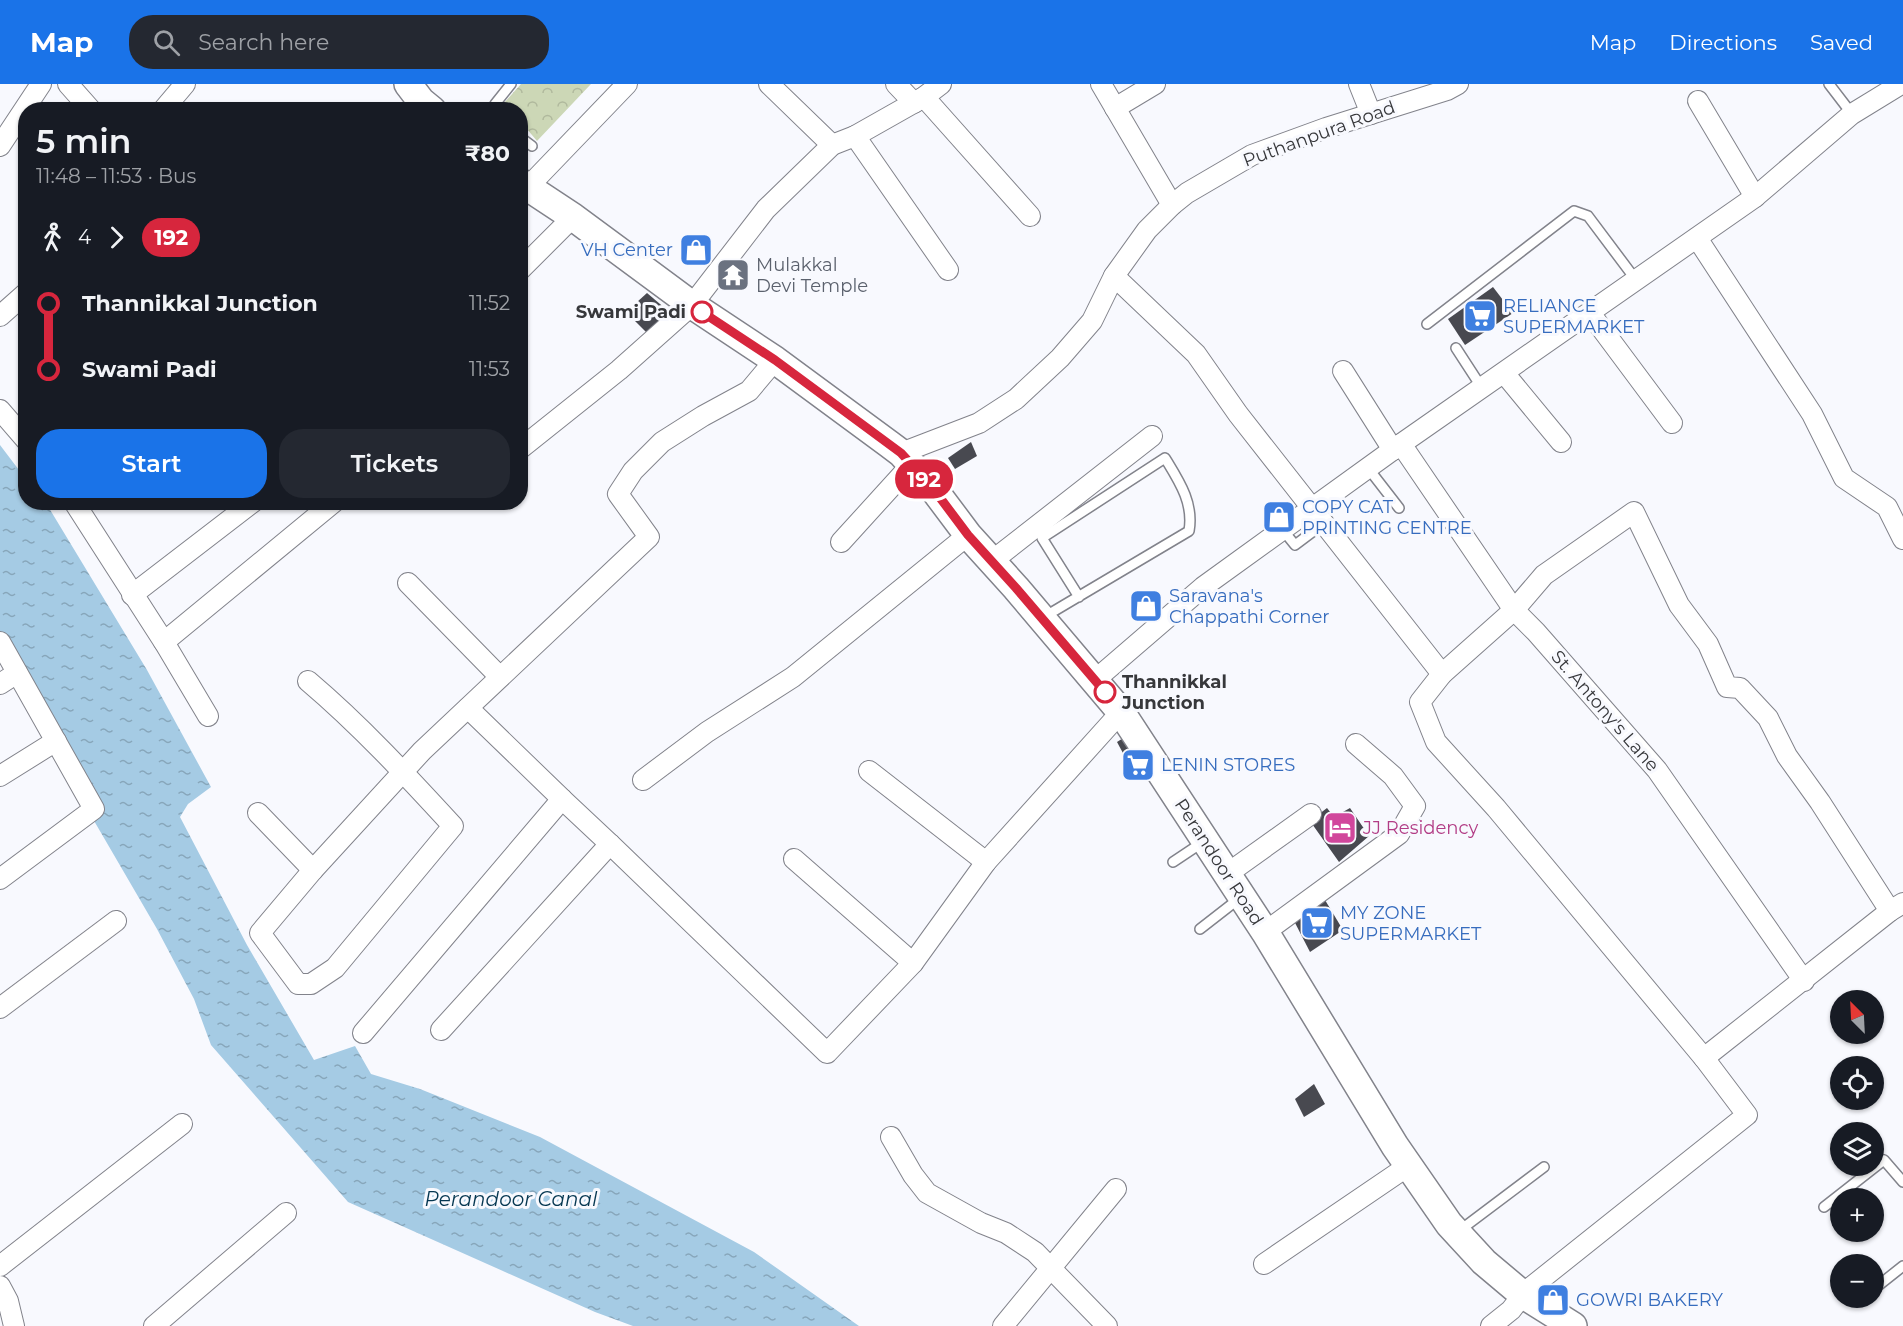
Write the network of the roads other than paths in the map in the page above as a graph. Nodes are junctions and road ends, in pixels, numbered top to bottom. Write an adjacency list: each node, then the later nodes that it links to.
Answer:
1 (40, 84): 18 (street)
2 (68, 84): 19 (street)
3 (185, 84): 20 (street)
4 (408, 84): 21 (main road)
5 (511, 84): 22 (lane)
6 (627, 84): 32 (street)
7 (769, 84): 29 (street)
8 (896, 84): 16 (street)
9 (941, 84): 16 (street)
10 (1101, 84): 23 (street)
11 (1155, 84): 23 (street)
12 (1359, 84): 24 (street)
13 (1458, 84): 24 (street, Puthanpura Road)
14 (1829, 84): 25 (lane)
15 (1901, 84): 25 (street)
16 (919, 100): 27 (street); 36 (street)
17 (1698, 101): 34 (street)
18 (28, 102)
19 (84, 102)
20 (170, 102)
21 (422, 102)
22 (497, 102)
23 (1114, 108): 35 (street)
24 (1371, 114): 35 (street, Puthanpura Road)
25 (1852, 114): 34 (street)
26 (18, 118): 30 (street)
27 (855, 136): 29 (street); 40 (street)
28 (528, 143): 31 (lane)
29 (832, 145): 44 (street)
30 (0, 146)
31 (532, 146)
32 (528, 181)
33 (528, 188): 37 (main road, Perandoor Road)
34 (1755, 197): 38 (street)
35 (1172, 205): 41 (street, Puthanpura Road)
36 (1030, 216)
37 (573, 217): 39 (street); 44 (main road, Perandoor Road)
38 (1697, 238): 42 (street); 70 (street)
39 (528, 262)
40 (948, 270)
41 (1114, 276): 60 (street, Puthanpura Road); 62 (street)
42 (1636, 280): 45 (street); 47 (lane)
43 (18, 300): 46 (street)
44 (692, 305): 49 (main road, Perandoor Road); 58 (street)
45 (1590, 312): 51 (street); 54 (street)
46 (0, 316)
47 (1427, 324)
48 (1456, 348): 52 (lane)
49 (775, 360): 60 (main road, Perandoor Road); 82 (street)
50 (1343, 370): 59 (street, St. Antony's Lane)
51 (1504, 373): 52 (street); 57 (street)
52 (1482, 388): 59 (street)
53 (0, 410): 55 (street)
54 (1672, 423)
55 (18, 431)
56 (1152, 436): 72 (street)
57 (1561, 442)
58 (528, 443)
59 (1397, 447): 61 (street); 76 (street, St. Antony's Lane)
60 (906, 459): 69 (main road, Perandoor Road); 71 (street)
61 (1368, 468): 62 (street); 63 (lane)
62 (1312, 507): 67 (street); 81 (street)
63 (1399, 508)
64 (84, 510): 74 (street)
65 (243, 510): 74 (street)
66 (324, 510): 79 (street)
67 (1282, 529): 68 (lane); 83 (street)
68 (1315, 530)
69 (968, 535): 72 (main road, Perandoor Road); 94 (street)
70 (1903, 539)
71 (841, 542)
72 (992, 561): 77 (main road, Perandoor Road)
73 (408, 583): 82 (street)
74 (132, 596): 79 (street)
75 (1079, 597): 75 (lane); 77 (lane)
76 (1514, 610): 81 (street); 106 (street); 111 (street, St. Antony's Lane)
77 (1042, 618): 83 (main road, Perandoor Road)
78 (0, 642): 80 (street)
79 (164, 642): 88 (street)
80 (17, 673): 85 (street); 89 (street)
81 (1442, 674): 115 (street)
82 (500, 677): 86 (street)
83 (1095, 680): 87 (main road, Perandoor Road)
84 (308, 681): 92 (street)
85 (0, 684)
86 (468, 708): 92 (street); 95 (street)
87 (1121, 712): 98 (main road, Perandoor Road); 101 (street)
88 (208, 716)
89 (56, 741): 93 (street); 105 (street)
90 (1356, 744): 109 (street)
91 (869, 771): 101 (street)
92 (404, 772): 103 (street); 103 (street)
93 (0, 776)
94 (643, 780)
95 (562, 799): 99 (street); 114 (street)
96 (258, 813): 103 (street)
97 (1311, 813): 104 (street)
98 (1205, 841): 102 (lane); 104 (main road, Perandoor Road)
99 (610, 844): 110 (street); 113 (street)
100 (794, 859): 110 (street)
101 (986, 862): 110 (street)
102 (1173, 862)
103 (313, 870)
104 (1227, 874): 108 (lane); 109 (main road, Perandoor Road)
105 (0, 879)
106 (1896, 907): 111 (street)
107 (116, 921): 112 (street)
108 (1200, 929)
109 (1265, 933): 118 (main road, Perandoor Road)
110 (913, 963)
111 (1804, 981): 115 (street)
112 (0, 1008)
113 (441, 1030)
114 (363, 1033)
115 (1704, 1058): 131 (street)
116 (182, 1124): 126 (street)
117 (891, 1137): 128 (street)
118 (1408, 1166): 124 (main road, Perandoor Road); 125 (street)
119 (1544, 1167): 124 (lane)
120 (1903, 1182): 122 (lane)
121 (1116, 1189): 128 (street)
122 (1824, 1207)
123 (286, 1213): 134 (street)
124 (1457, 1233): 131 (main road, Perandoor Road)
125 (1264, 1263)
126 (0, 1266)
127 (1903, 1266): 129 (lane)
128 (1052, 1269): 132 (street); 135 (street)
129 (1884, 1281)
130 (0, 1286): 133 (street)
131 (1522, 1294): 136 (street); 137 (main road, Perandoor Road)
132 (1103, 1325)
133 (14, 1326)
134 (154, 1326)
135 (1003, 1326)
136 (1491, 1326)
137 (1573, 1326)

